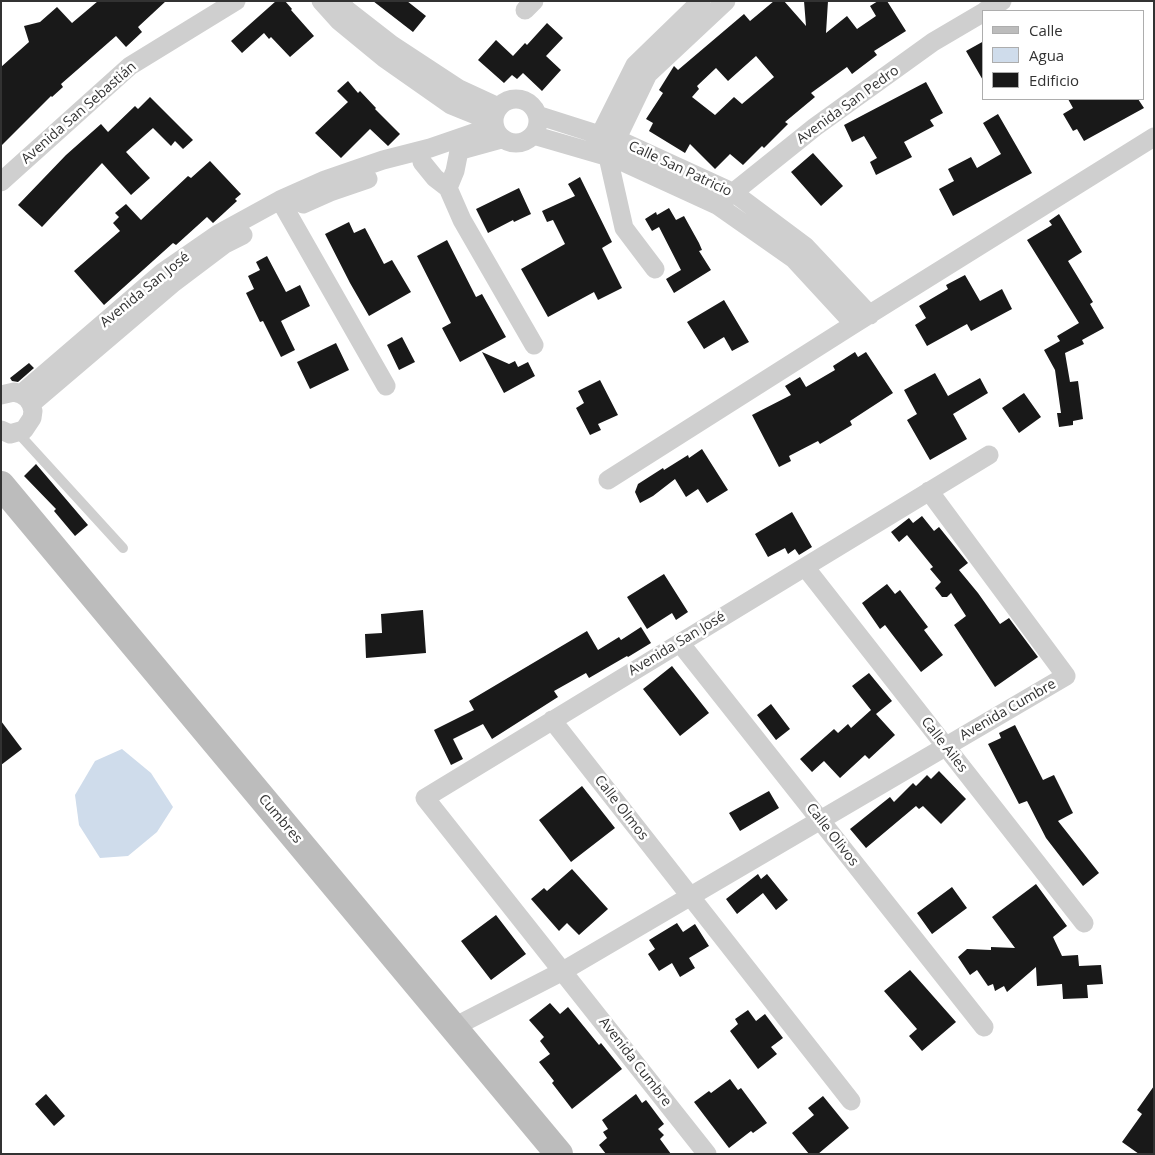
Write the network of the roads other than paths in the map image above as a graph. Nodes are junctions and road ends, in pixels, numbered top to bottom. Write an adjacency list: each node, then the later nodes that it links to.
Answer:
1 (236, 1): 16 (street, Avenida San Sebastián)
2 (321, 1): 10 (street)
3 (339, 1): 10 (street)
4 (701, 1): 13 (street)
5 (726, 1): 13 (street)
6 (1002, 1): 7 (street, Avenida San Pedro)
7 (987, 10)
8 (982, 13): 18 (street, Avenida San Pedro)
9 (538, 115): 10 (street); 11 (street); 13 (street, Calle San Patricio)
10 (497, 123): 11 (street); 14 (street, Avenida San José); 19 (street, Avenida San José)
11 (534, 135): 13 (street, Calle San Patricio)
12 (1154, 137): 22 (street)
13 (604, 146): 18 (street, Calle San Patricio); 20 (street, Calle San Patricio); 21 (street)
14 (459, 151): 15 (street, Avenida San José); 17 (street)
15 (422, 162): 17 (street); 19 (street, Avenida San José)
16 (1, 182)
17 (448, 188): 23 (street)
18 (734, 193): 20 (street, Avenida San Pedro); 22 (street, Calle San Patricio)
19 (283, 205): 24 (street); 26 (street, Avenida San José)
20 (717, 205): 22 (street, Calle San Patricio)
21 (655, 270)
22 (862, 319): 29 (street)
23 (534, 345)
24 (386, 386)
25 (1, 395): 26 (street)
26 (26, 399): 27 (street)
27 (9, 432): 32 (lane)
28 (989, 455): 31 (street)
29 (608, 480)
30 (1, 485): 42 (street, Cumbres)
31 (929, 491): 33 (street, Avenida San José); 36 (street, Avenida Cumbre)
32 (123, 548)
33 (805, 567): 34 (street, Avenida San José); 36 (street, Calle Ailes)
34 (680, 643): 35 (street, Avenida San José); 38 (street, Calle Olivos)
35 (552, 720): 37 (street, Avenida San José); 39 (street, Calle Olmos)
36 (946, 747): 38 (street, Avenida Cumbre); 40 (street, Calle Ailes)
37 (425, 798): 41 (street, Avenida Cumbre)
38 (820, 820): 39 (street, Avenida Cumbre); 43 (street, Calle Olivos)
39 (690, 896): 41 (street, Avenida Cumbre); 44 (street)
40 (1084, 922)
41 (563, 971): 42 (street, Avenida Cumbre); 46 (street, Avenida Cumbre)
42 (454, 1026): 45 (street, Cumbres)
43 (984, 1027)
44 (851, 1101)
45 (559, 1154)
46 (707, 1154)

